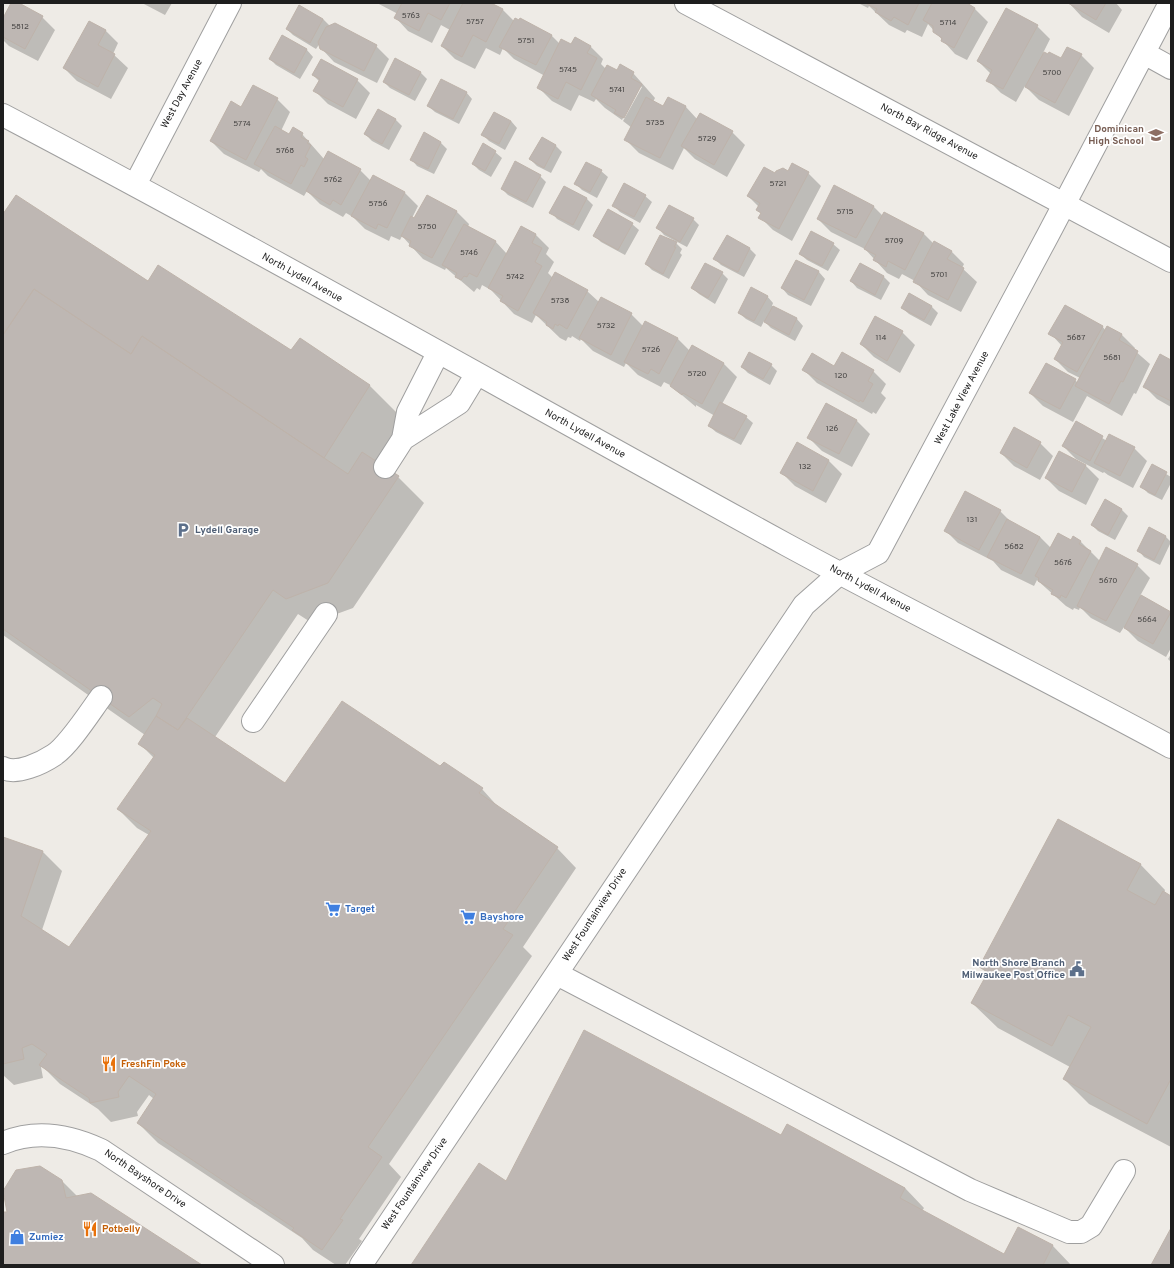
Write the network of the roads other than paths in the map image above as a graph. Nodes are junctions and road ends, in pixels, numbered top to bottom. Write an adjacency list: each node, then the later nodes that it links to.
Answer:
1 (230, 3): 7 (street, West Day Avenue)
2 (686, 3): 8 (street, North Bay Ridge Avenue)
3 (1170, 3): 4 (street, West Lake View Avenue)
4 (1144, 53): 5 (street); 8 (street, West Lake View Avenue)
5 (1171, 68)
6 (3, 115): 7 (street, North Lydell Avenue)
7 (135, 185): 10 (street, North Lydell Avenue)
8 (1065, 204): 9 (street, North Bay Ridge Avenue); 14 (street, West Lake View Avenue)
9 (1171, 261)
10 (438, 353): 11 (street, North Lydell Avenue); 12 (street)
11 (476, 375): 12 (street); 14 (street, North Lydell Avenue)
12 (402, 439): 13 (street)
13 (385, 467)
14 (840, 573): 18 (street, North Lydell Avenue); 20 (street, West Fountainview Drive)
15 (326, 614): 17 (street)
16 (101, 697): 19 (street)
17 (253, 721)
18 (1171, 747)
19 (3, 768)
20 (556, 974): 22 (street); 24 (street, West Fountainview Drive)
21 (3, 1143): 23 (street, North Bayshore Drive)
22 (1124, 1171)
23 (274, 1265)
24 (361, 1265)

